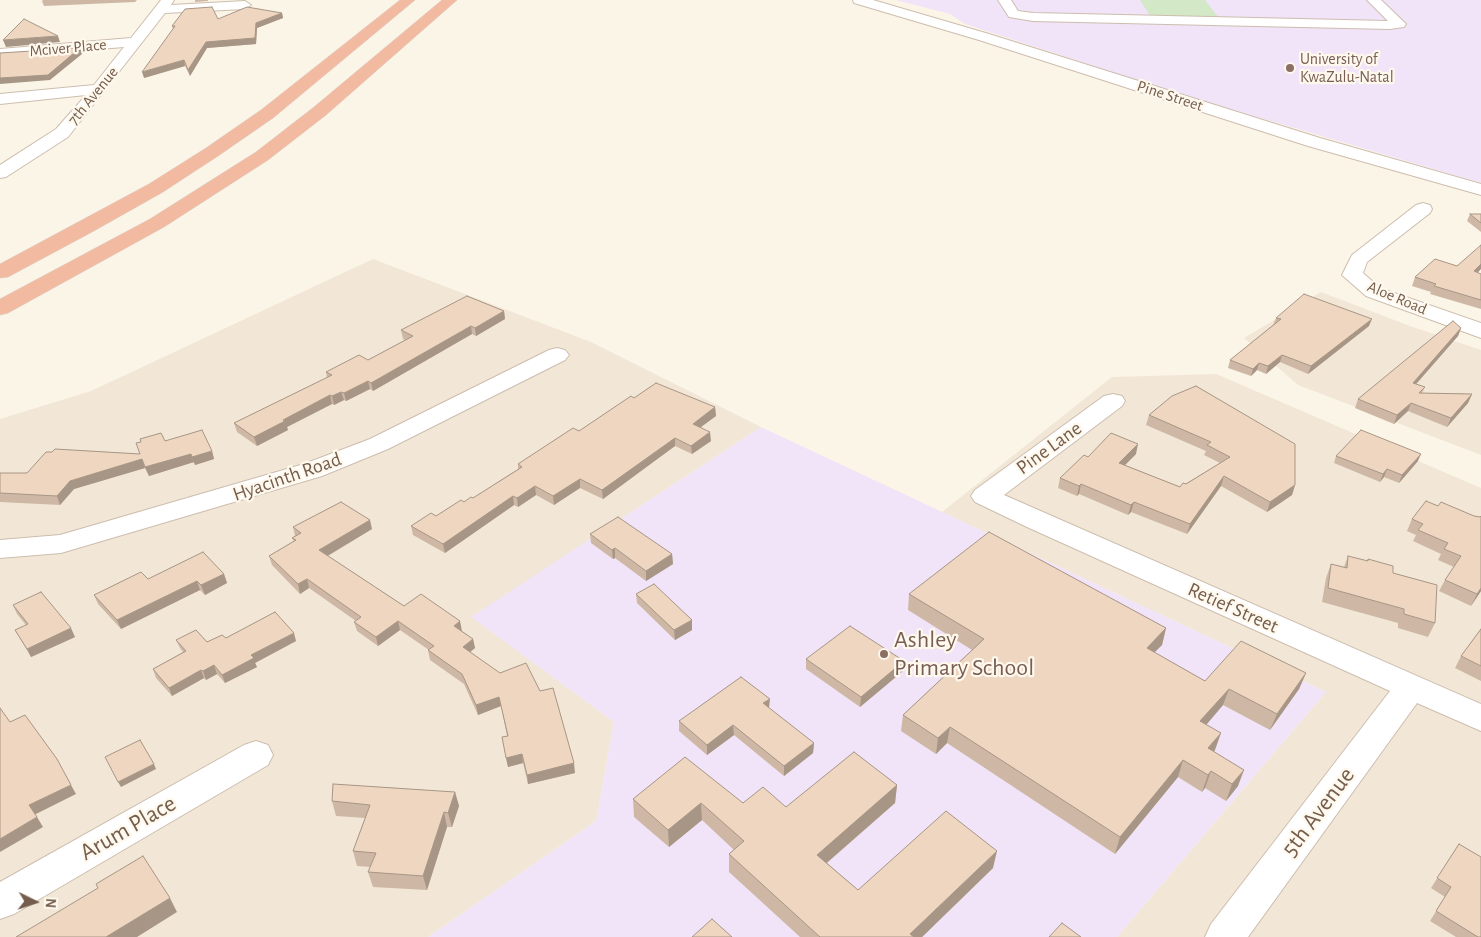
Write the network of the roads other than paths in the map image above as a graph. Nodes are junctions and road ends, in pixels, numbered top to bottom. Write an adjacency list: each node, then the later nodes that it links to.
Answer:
1 (408, 0): 23 (highway)
2 (450, 0): 24 (highway)
3 (859, 0): 15 (street, Pine Street)
4 (1004, 0): 11 (street)
5 (1374, 0): 14 (street)
6 (1051, 3): 11 (street)
7 (164, 5): 8 (street); 16 (street, 7th Avenue)
8 (245, 5)
9 (1300, 10): 13 (street)
10 (1355, 11): 14 (street)
11 (1010, 16): 13 (street)
12 (987, 24): 15 (street)
13 (1309, 24): 14 (street)
14 (1378, 25)
15 (965, 31): 21 (street, Pine Street)
16 (135, 42): 17 (street, Mciver Place); 18 (street, 7th Avenue)
17 (0, 53)
18 (100, 89): 19 (street); 20 (street, 7th Avenue)
19 (0, 99)
20 (0, 172)
21 (1481, 190)
22 (1423, 209): 25 (street, Aloe Road)
23 (0, 272)
24 (0, 308)
25 (1481, 331)
26 (557, 354): 29 (street, Hyacinth Road)
27 (1113, 401): 28 (street, Pine Lane)
28 (985, 496): 30 (street, Retief Street)
29 (0, 548)
30 (1411, 687): 31 (street, Retief Street); 34 (street, 5th Avenue)
31 (1481, 718)
32 (256, 755): 33 (street, Arum Place)
33 (0, 902)
34 (1225, 937)

